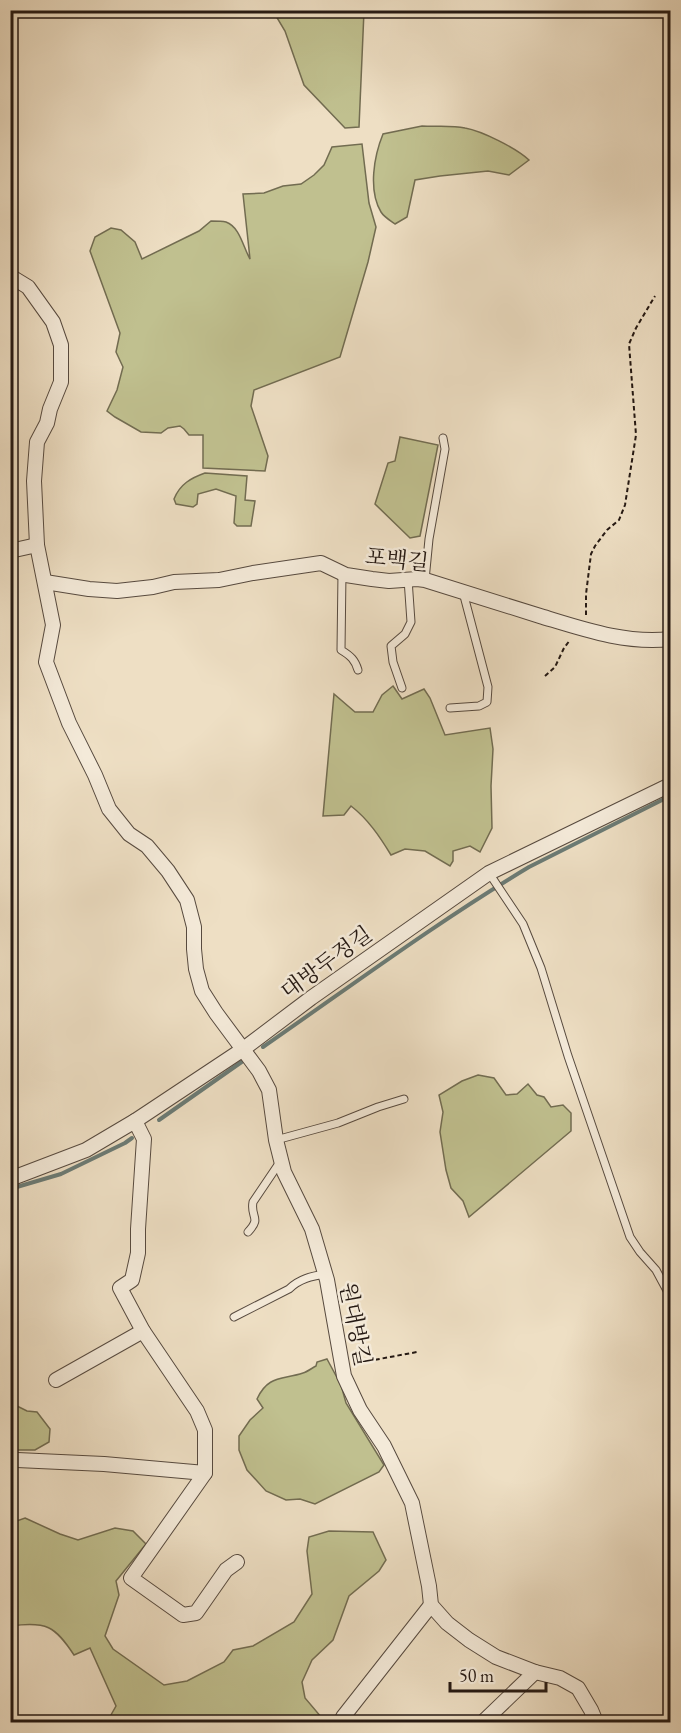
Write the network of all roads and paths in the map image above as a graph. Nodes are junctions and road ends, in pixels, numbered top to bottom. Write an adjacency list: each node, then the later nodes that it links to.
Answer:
1 (10, 276): 4 (street)
2 (655, 296): 11 (path)
3 (443, 438): 8 (lane)
4 (36, 545): 5 (street); 9 (street)
5 (10, 551)
6 (342, 573): 7 (street, 포백길); 9 (street, 포백길); 13 (lane)
7 (408, 579): 8 (street, 포백길); 15 (lane)
8 (425, 580): 10 (street, 포백길)
9 (45, 582): 19 (street)
10 (462, 592): 11 (street, 포백길); 16 (lane)
11 (582, 629): 12 (street, 포백길); 14 (path)
12 (670, 639)
13 (358, 670)
14 (545, 676)
15 (402, 688)
16 (450, 708)
17 (670, 784): 18 (street, 대방두정길)
18 (492, 878): 19 (street, 대방두정길); 27 (lane)
19 (242, 1050): 21 (street, 대방두정길); 22 (street, 원대방길)
20 (404, 1099): 22 (lane)
21 (135, 1121): 24 (street, 대방두정길); 29 (street)
22 (276, 1140): 23 (street, 원대방길)
23 (281, 1160): 25 (lane); 26 (street, 원대방길)
24 (10, 1179)
25 (248, 1232)
26 (325, 1274): 28 (lane); 31 (street, 원대방길)
27 (670, 1296)
28 (234, 1317)
29 (143, 1331): 32 (street); 34 (street)
30 (417, 1352): 31 (path)
31 (341, 1361): 36 (street, 원대방길)
32 (56, 1380)
33 (17, 1460): 34 (street)
34 (205, 1473): 35 (street)
35 (237, 1562)
36 (431, 1605): 37 (street); 38 (street)
37 (535, 1672): 39 (street); 40 (street)
38 (343, 1717)
39 (483, 1722)
40 (596, 1722)

